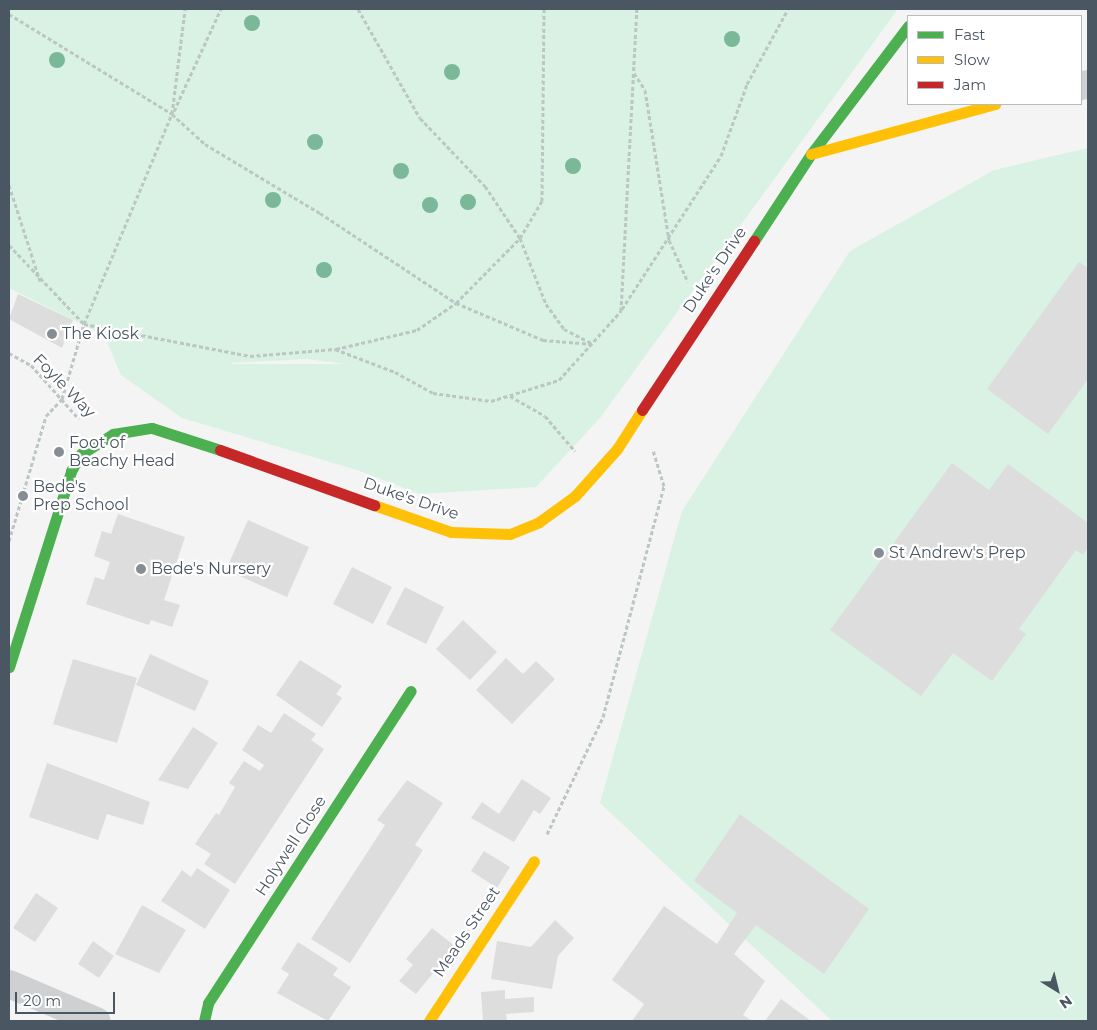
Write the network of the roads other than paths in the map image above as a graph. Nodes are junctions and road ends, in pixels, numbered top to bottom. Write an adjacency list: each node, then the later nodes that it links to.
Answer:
1 (907, 27): 3 (main road, Duke's Drive)
2 (991, 105): 3 (main road)
3 (812, 154): 4 (main road, Duke's Drive)
4 (9, 667)
5 (411, 691): 9 (main road, Holywell Close)
6 (534, 861): 10 (main road, Meads Street)
7 (9, 984): 8 (street)
8 (96, 1021)
9 (204, 1021)
10 (429, 1021)

